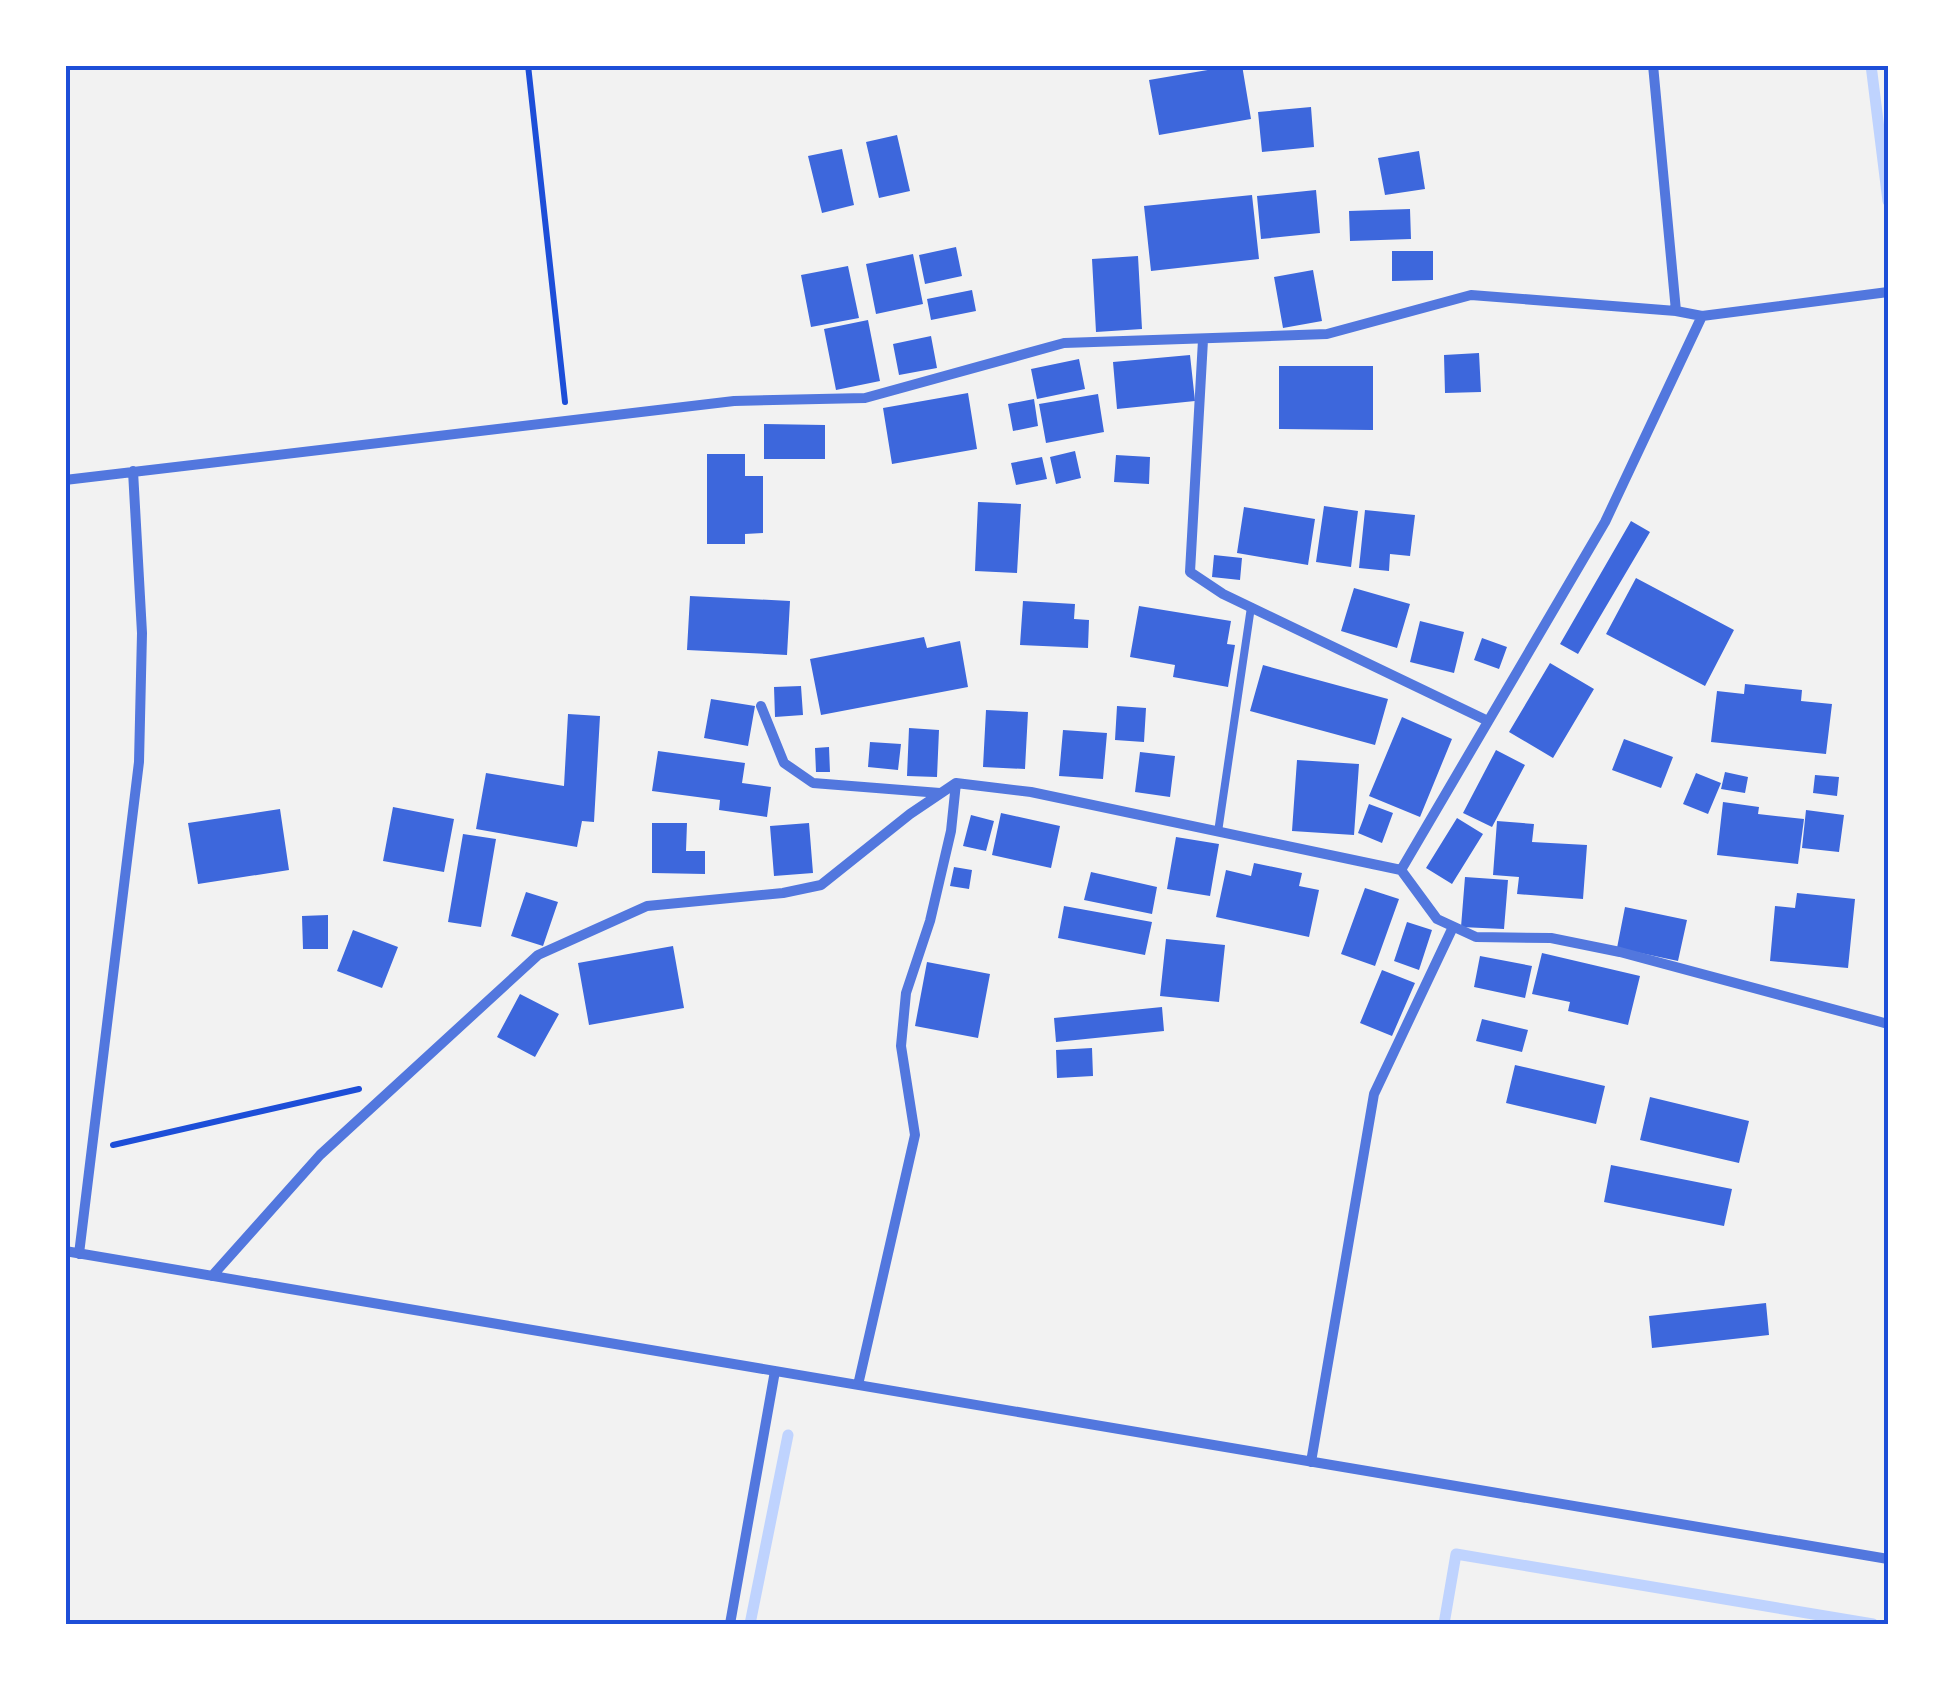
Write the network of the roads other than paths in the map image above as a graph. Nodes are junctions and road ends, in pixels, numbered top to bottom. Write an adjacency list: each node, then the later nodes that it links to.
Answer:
1 (1653, 65): 3 (street)
2 (1888, 292): 4 (street)
3 (1676, 310): 4 (street); 5 (street)
4 (1702, 316): 10 (street)
5 (1203, 340): 6 (street); 8 (street)
6 (133, 471): 7 (street); 18 (street)
7 (65, 480)
8 (1251, 608): 10 (street); 13 (lane)
9 (762, 706): 12 (street)
10 (1488, 722): 14 (street)
11 (956, 783): 12 (street); 13 (street); 21 (street)
12 (940, 794): 19 (street)
13 (1218, 832): 14 (street)
14 (1401, 870): 15 (street)
15 (1453, 927): 16 (street); 22 (street)
16 (1888, 1024)
17 (65, 1252): 18 (street)
18 (79, 1254): 19 (street)
19 (212, 1276): 20 (street)
20 (775, 1371): 21 (street); 24 (street)
21 (858, 1385): 22 (street)
22 (1311, 1462): 23 (street)
23 (1888, 1559)
24 (730, 1624)

